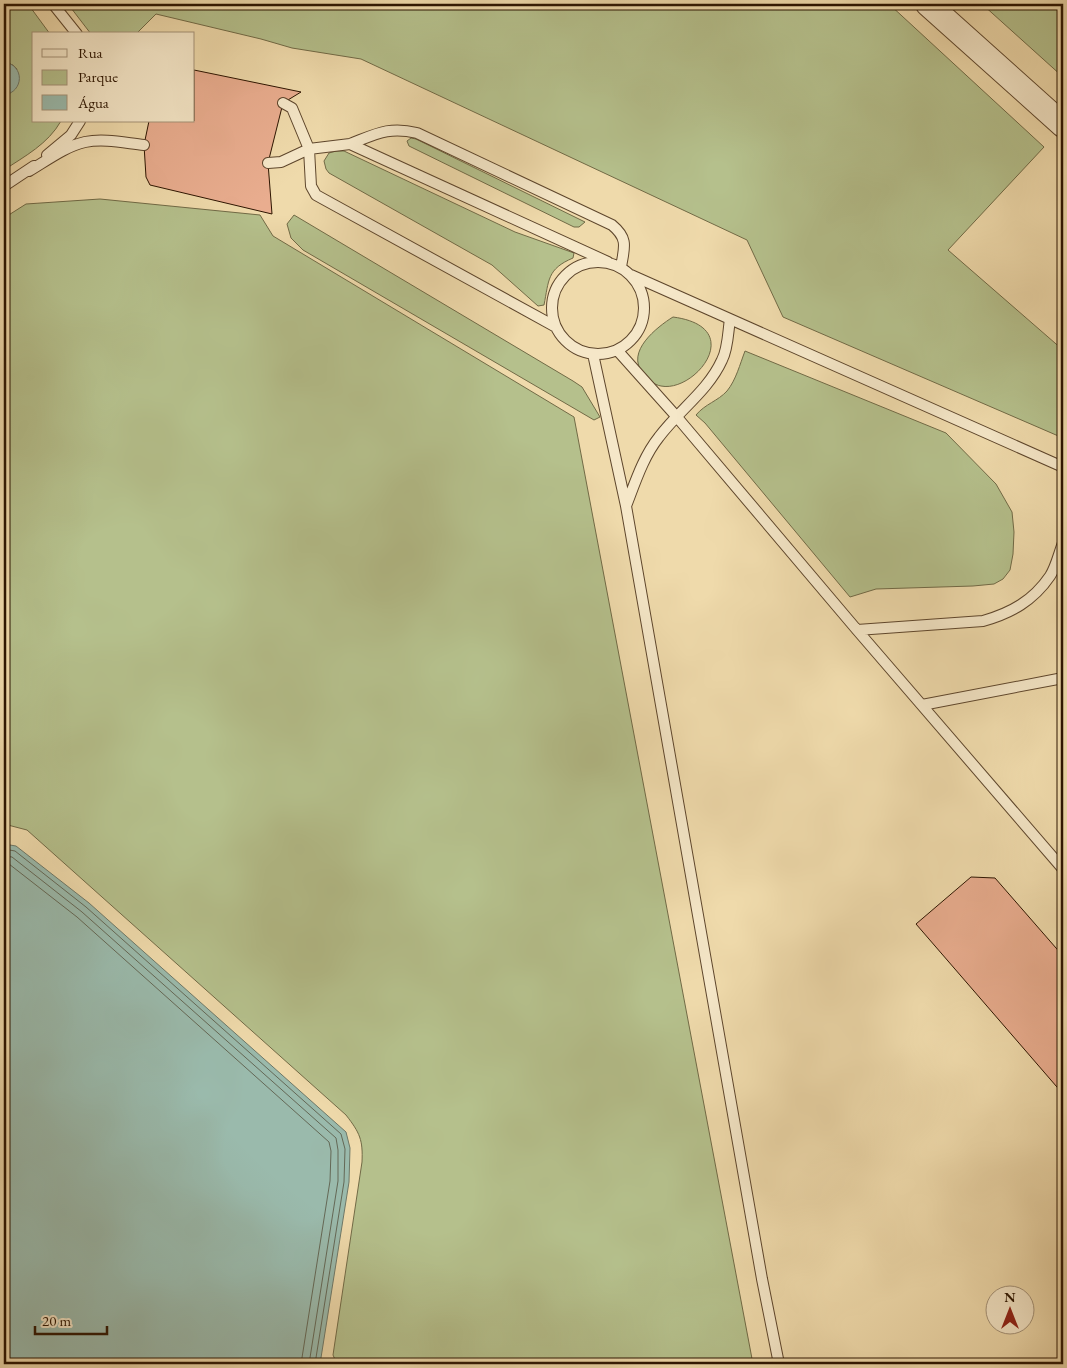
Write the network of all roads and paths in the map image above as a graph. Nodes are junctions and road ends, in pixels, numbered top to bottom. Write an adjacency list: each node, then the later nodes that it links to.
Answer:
1 (53, 4): 3 (lane)
2 (928, 4): 6 (street)
3 (75, 32)
4 (283, 103): 9 (lane)
5 (79, 122): 11 (lane)
6 (1063, 125)
7 (350, 144): 9 (lane); 13 (lane); 14 (lane)
8 (144, 145): 11 (lane)
9 (309, 149): 10 (lane); 17 (lane)
10 (268, 163)
11 (29, 171): 12 (lane)
12 (4, 186)
13 (608, 262): 14 (lane); 17 (lane)
14 (621, 267): 15 (lane)
15 (631, 275): 16 (lane); 18 (lane)
16 (730, 319): 20 (lane); 21 (lane)
17 (556, 327): 19 (lane)
18 (617, 350): 19 (lane); 20 (lane)
19 (593, 354): 22 (lane)
20 (676, 416): 22 (lane); 24 (lane)
21 (1063, 467)
22 (626, 506): 28 (lane)
23 (1063, 543): 24 (lane)
24 (857, 630): 26 (lane)
25 (1063, 678): 26 (lane)
26 (922, 705): 27 (lane)
27 (1063, 869)
28 (779, 1364)

